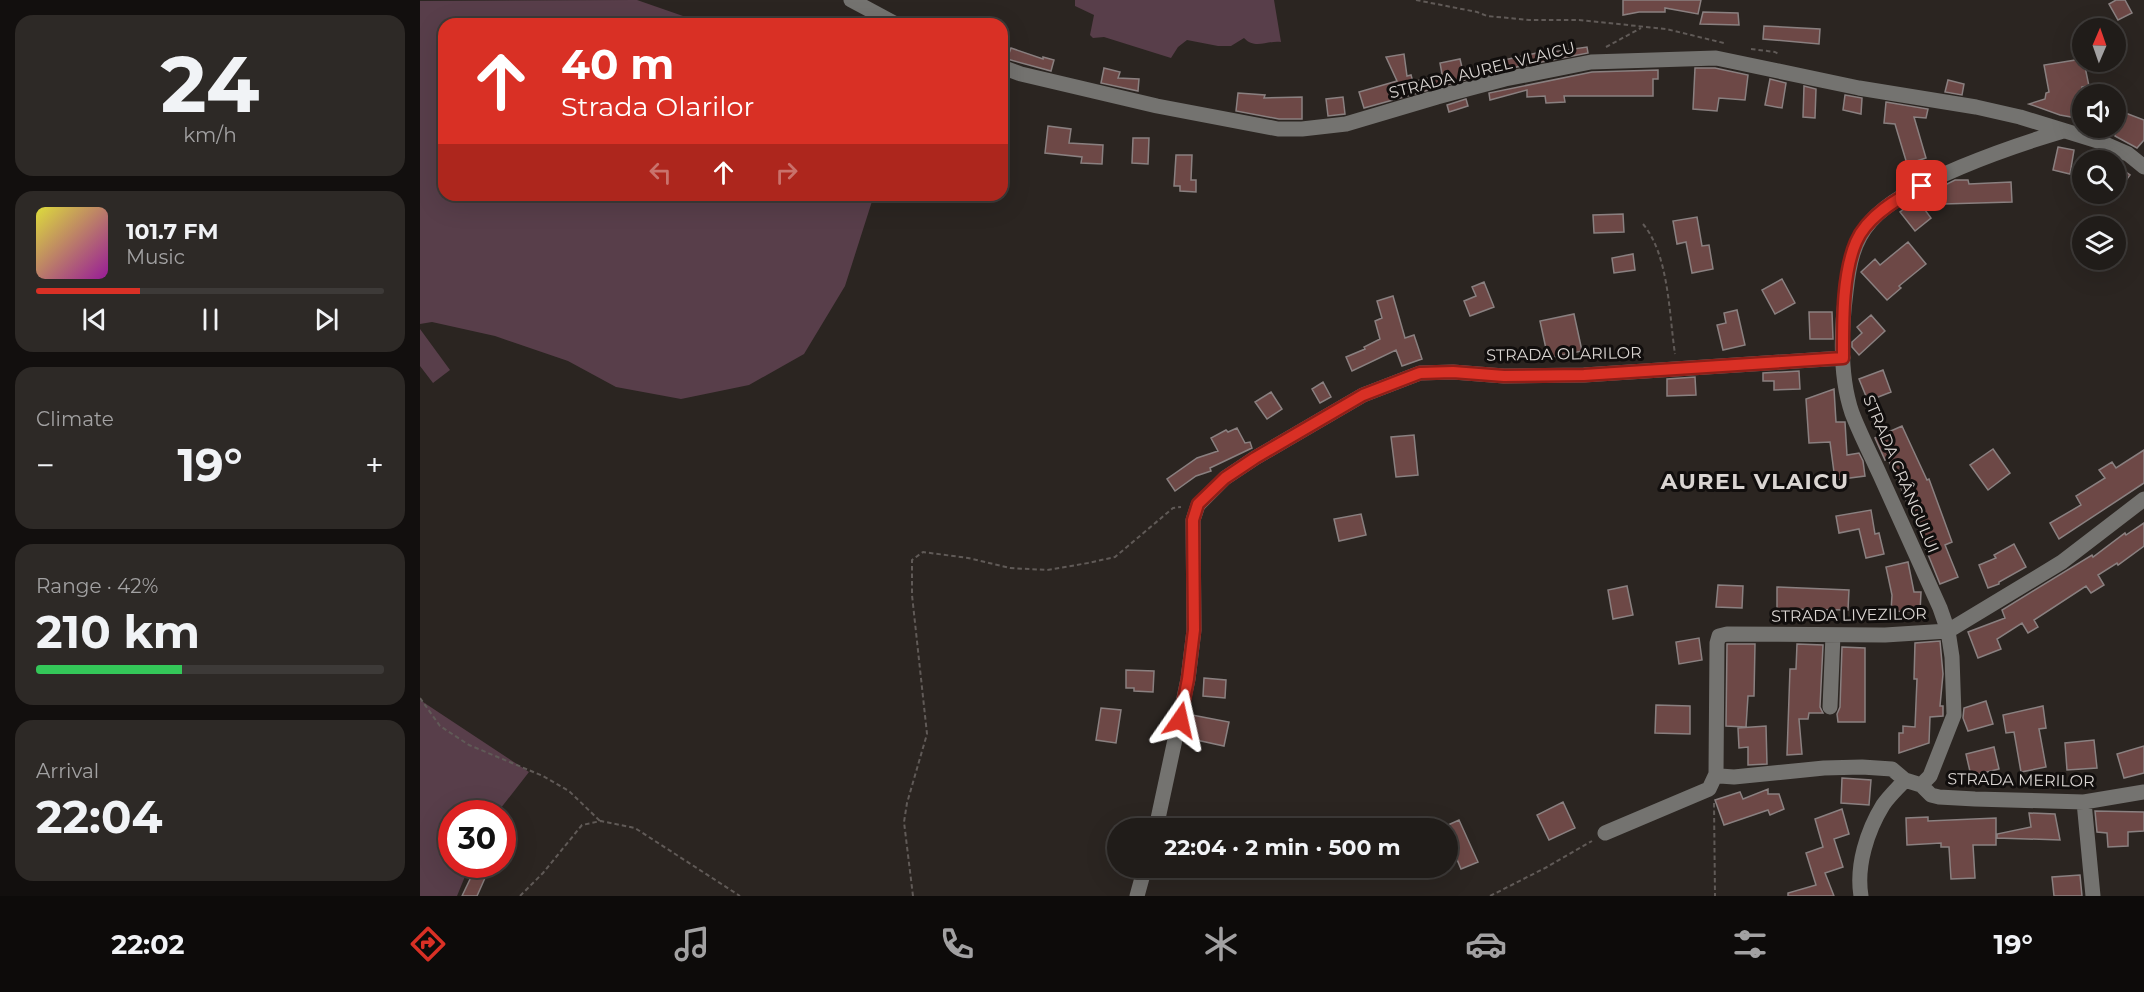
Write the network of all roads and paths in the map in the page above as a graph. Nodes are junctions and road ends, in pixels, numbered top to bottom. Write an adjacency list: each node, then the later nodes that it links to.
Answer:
1 (851, 0): 3 (street)
2 (1416, 0): 4 (path)
3 (885, 18)
4 (1641, 28): 5 (path); 6 (path)
5 (1728, 44)
6 (1599, 50)
7 (1008, 70): 8 (street, STRADA AUREL VLAICU)
8 (2062, 131): 9 (street, STRADA AUREL VLAICU); 11 (street, STRADA CRÂNGULUI)
9 (2144, 166)
10 (1643, 224): 12 (path)
11 (1843, 358): 12 (street, STRADA OLARILOR); 15 (street, STRADA CRÂNGULUI)
12 (1678, 368): 14 (street, STRADA OLARILOR)
13 (2144, 500): 15 (street, STRADA LIVEZILOR)
14 (1198, 504): 25 (street); 31 (path)
15 (1948, 631): 16 (street, STRADA LIVEZILOR); 21 (street, STRADA MERILOR)
16 (1833, 635): 18 (street); 19 (street, STRADA LIVEZILOR)
17 (420, 698): 26 (path)
18 (1830, 706)
19 (1715, 771): 20 (street); 27 (street)
20 (1905, 780): 21 (street); 35 (street)
21 (1921, 785): 24 (street, STRADA MERILOR)
22 (2144, 792): 24 (street, STRADA MERILOR)
23 (1714, 802): 34 (path)
24 (2084, 802): 36 (street)
25 (1158, 818)
26 (601, 821): 29 (path); 30 (path)
27 (1605, 833): 33 (path)
28 (1142, 878): 32 (street)
29 (520, 896)
30 (741, 896)
31 (913, 896)
32 (1137, 896)
33 (1490, 896)
34 (1715, 896)
35 (1861, 896)
36 (2093, 896)

